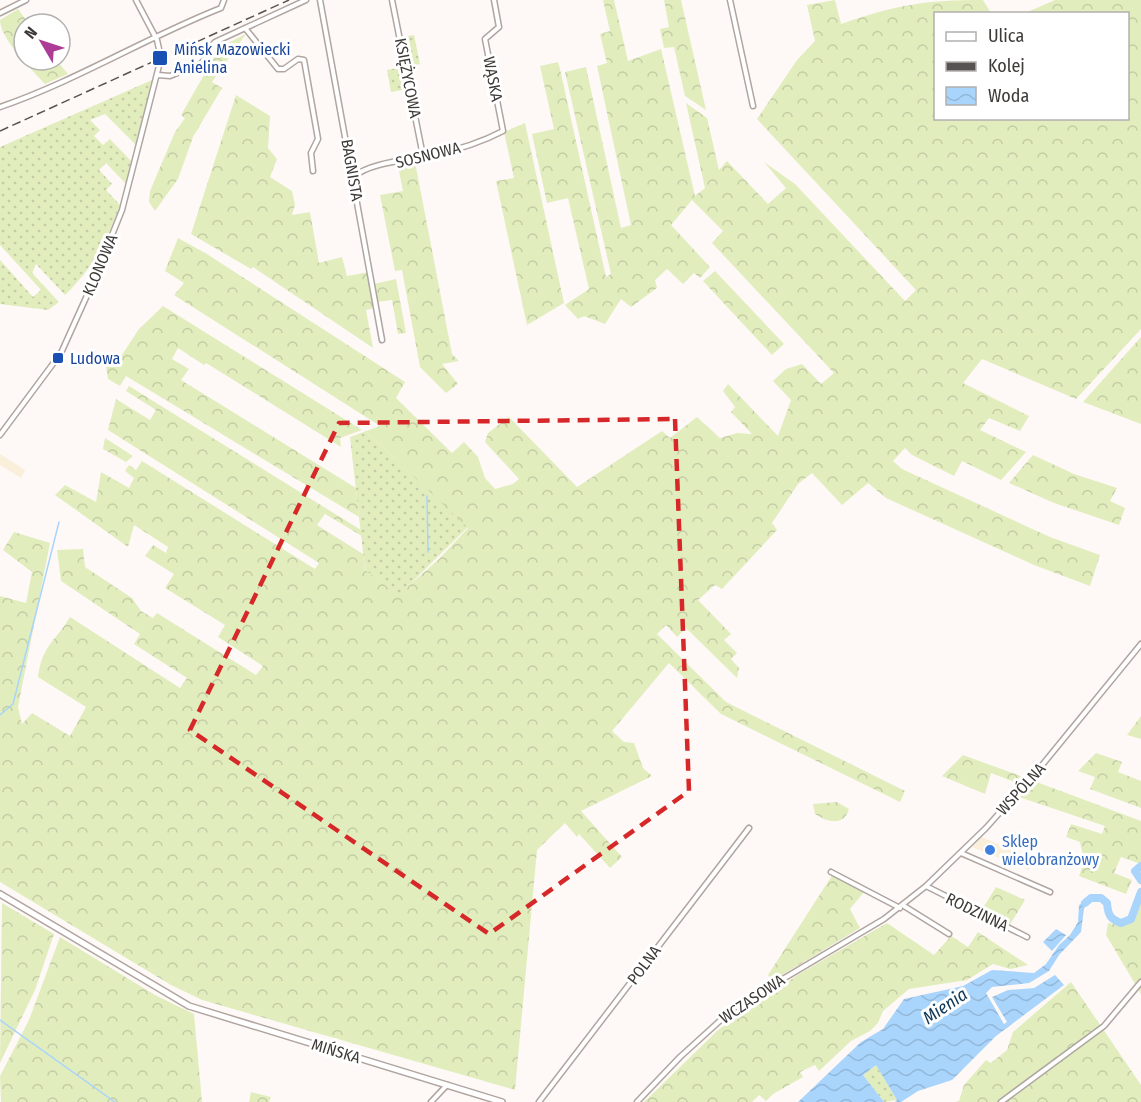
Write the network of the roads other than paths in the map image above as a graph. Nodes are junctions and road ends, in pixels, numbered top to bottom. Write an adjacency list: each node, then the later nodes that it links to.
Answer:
1 (25, 0): 9 (street)
2 (136, 0): 11 (street)
3 (224, 0): 11 (street)
4 (306, 0): 10 (street)
5 (320, 0): 18 (street, BAGNISTA)
6 (392, 0): 16 (street, KSIĘŻYCOWA)
7 (494, 0): 15 (street, WĄSKA)
8 (729, 0): 13 (street)
9 (0, 13)
10 (245, 28): 12 (street); 17 (street)
11 (156, 36): 12 (street, KLONOWA); 14 (street)
12 (158, 75): 20 (street, KLONOWA)
13 (753, 106)
14 (0, 107)
15 (503, 130): 16 (street, SOSNOWA)
16 (423, 156): 18 (street, SOSNOWA)
17 (313, 171)
18 (354, 177): 19 (street, BAGNISTA)
19 (382, 340)
20 (0, 435)
21 (1141, 644): 23 (street, WSPÓLNA)
22 (749, 828): 36 (street, POLNA)
23 (961, 853): 25 (street, WSPÓLNA); 26 (street)
24 (831, 872): 28 (street)
25 (926, 886): 28 (street, WSPÓLNA); 31 (street, RODZINNA)
26 (1050, 892)
27 (0, 894): 33 (main road, MIŃSKA)
28 (902, 907): 29 (street, WSPÓLNA); 30 (street)
29 (884, 919): 37 (street, WCZASOWA)
30 (949, 934)
31 (1027, 937)
32 (1141, 982): 38 (street)
33 (447, 1085): 34 (street); 35 (main road, MIŃSKA)
34 (431, 1102)
35 (502, 1102)
36 (539, 1102)
37 (637, 1102)
38 (1001, 1102)

